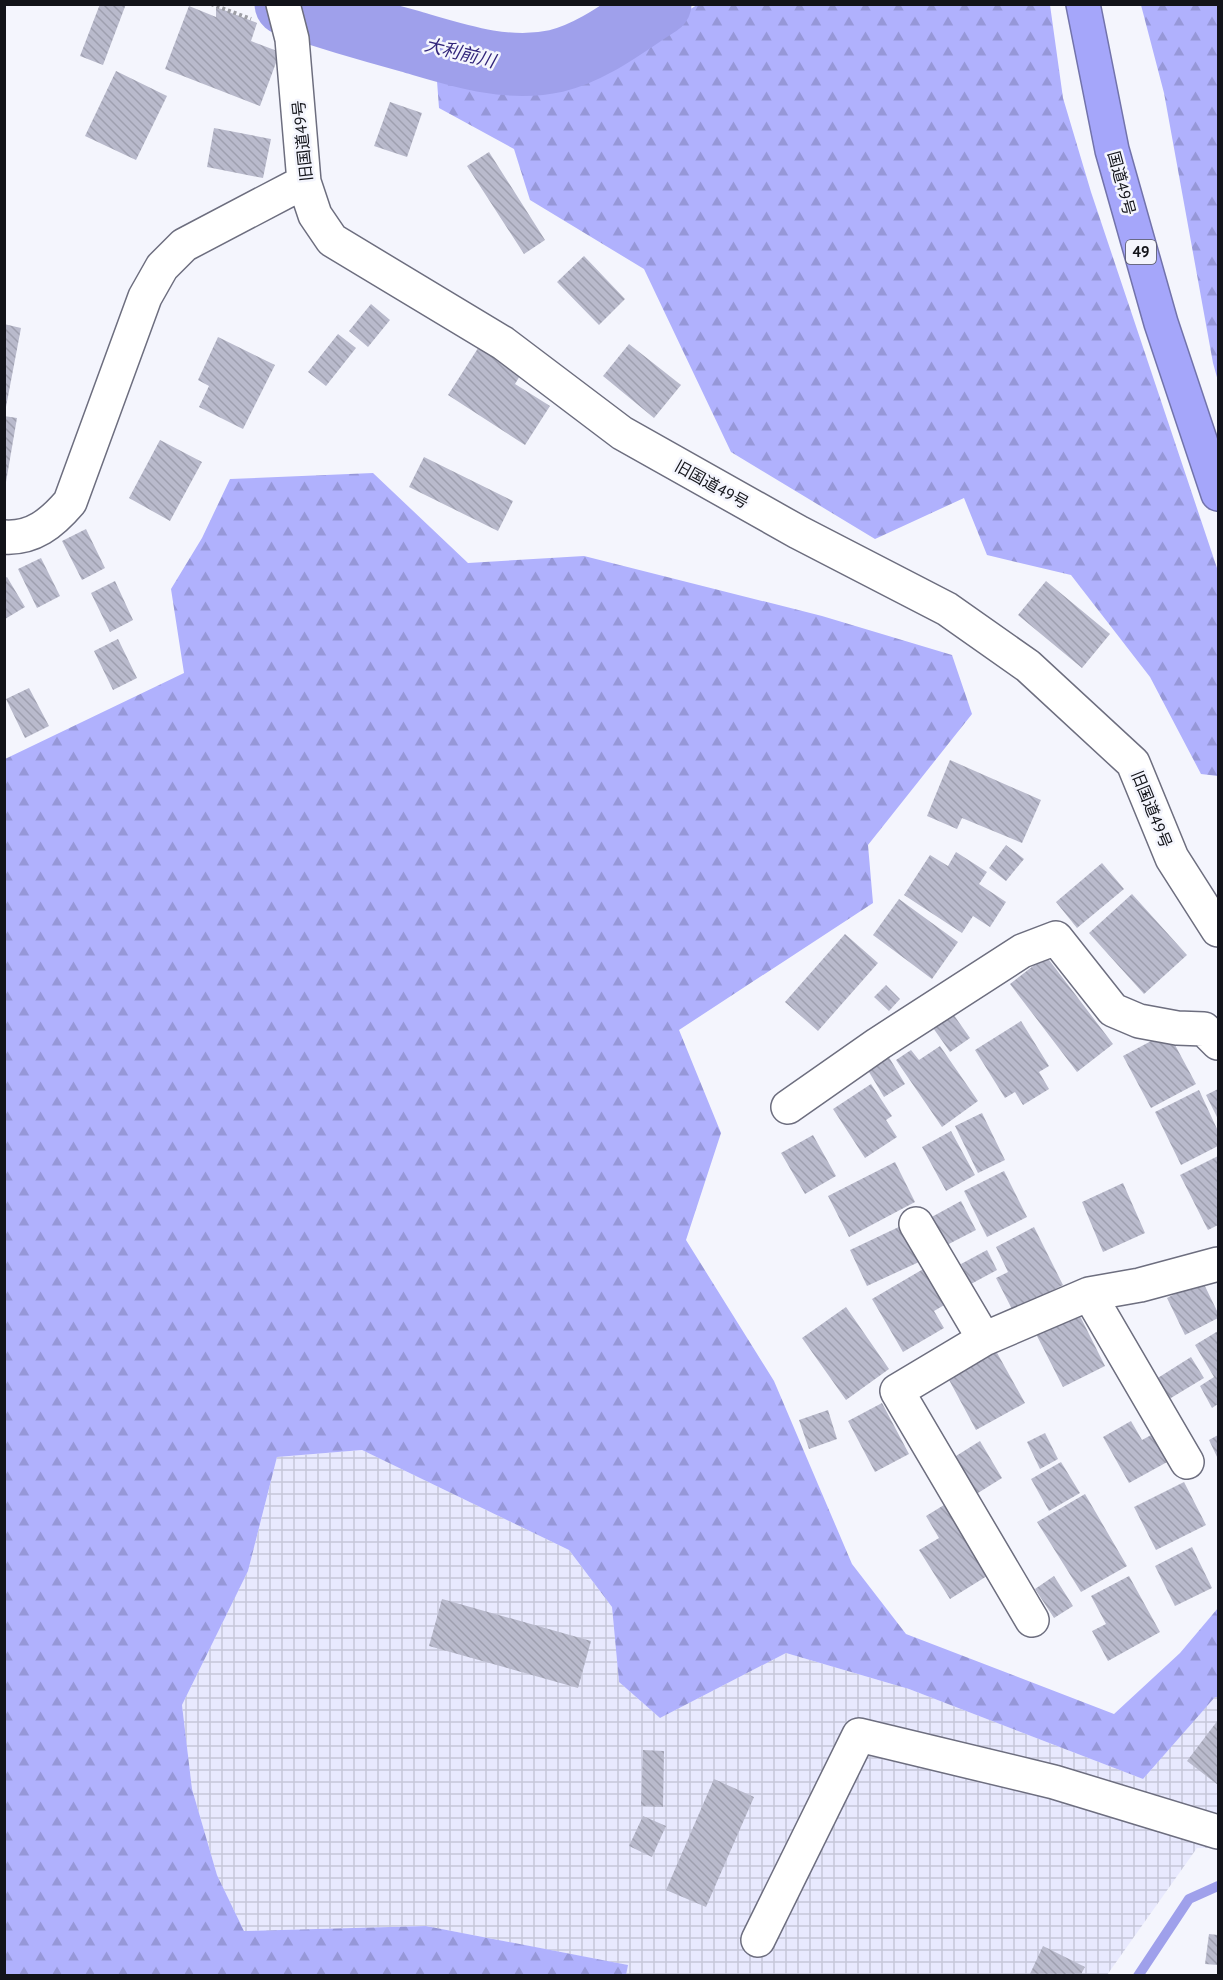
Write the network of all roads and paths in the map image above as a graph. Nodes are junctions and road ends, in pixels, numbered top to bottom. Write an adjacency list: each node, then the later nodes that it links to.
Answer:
1 (1083, 4): 4 (highway, 国道49号 / 49)
2 (285, 14): 3 (street, 旧国道49号)
3 (304, 182): 5 (street); 6 (street, 旧国道49号)
4 (1218, 494)
5 (4, 537)
6 (1218, 930)
7 (1218, 1043): 8 (street)
8 (788, 1107)
9 (916, 1224): 12 (street)
10 (1218, 1264): 11 (street)
11 (1089, 1294): 12 (street); 13 (street)
12 (984, 1338): 14 (street)
13 (1187, 1462)
14 (1032, 1620)
15 (1218, 1832): 16 (street)
16 (758, 1940)

